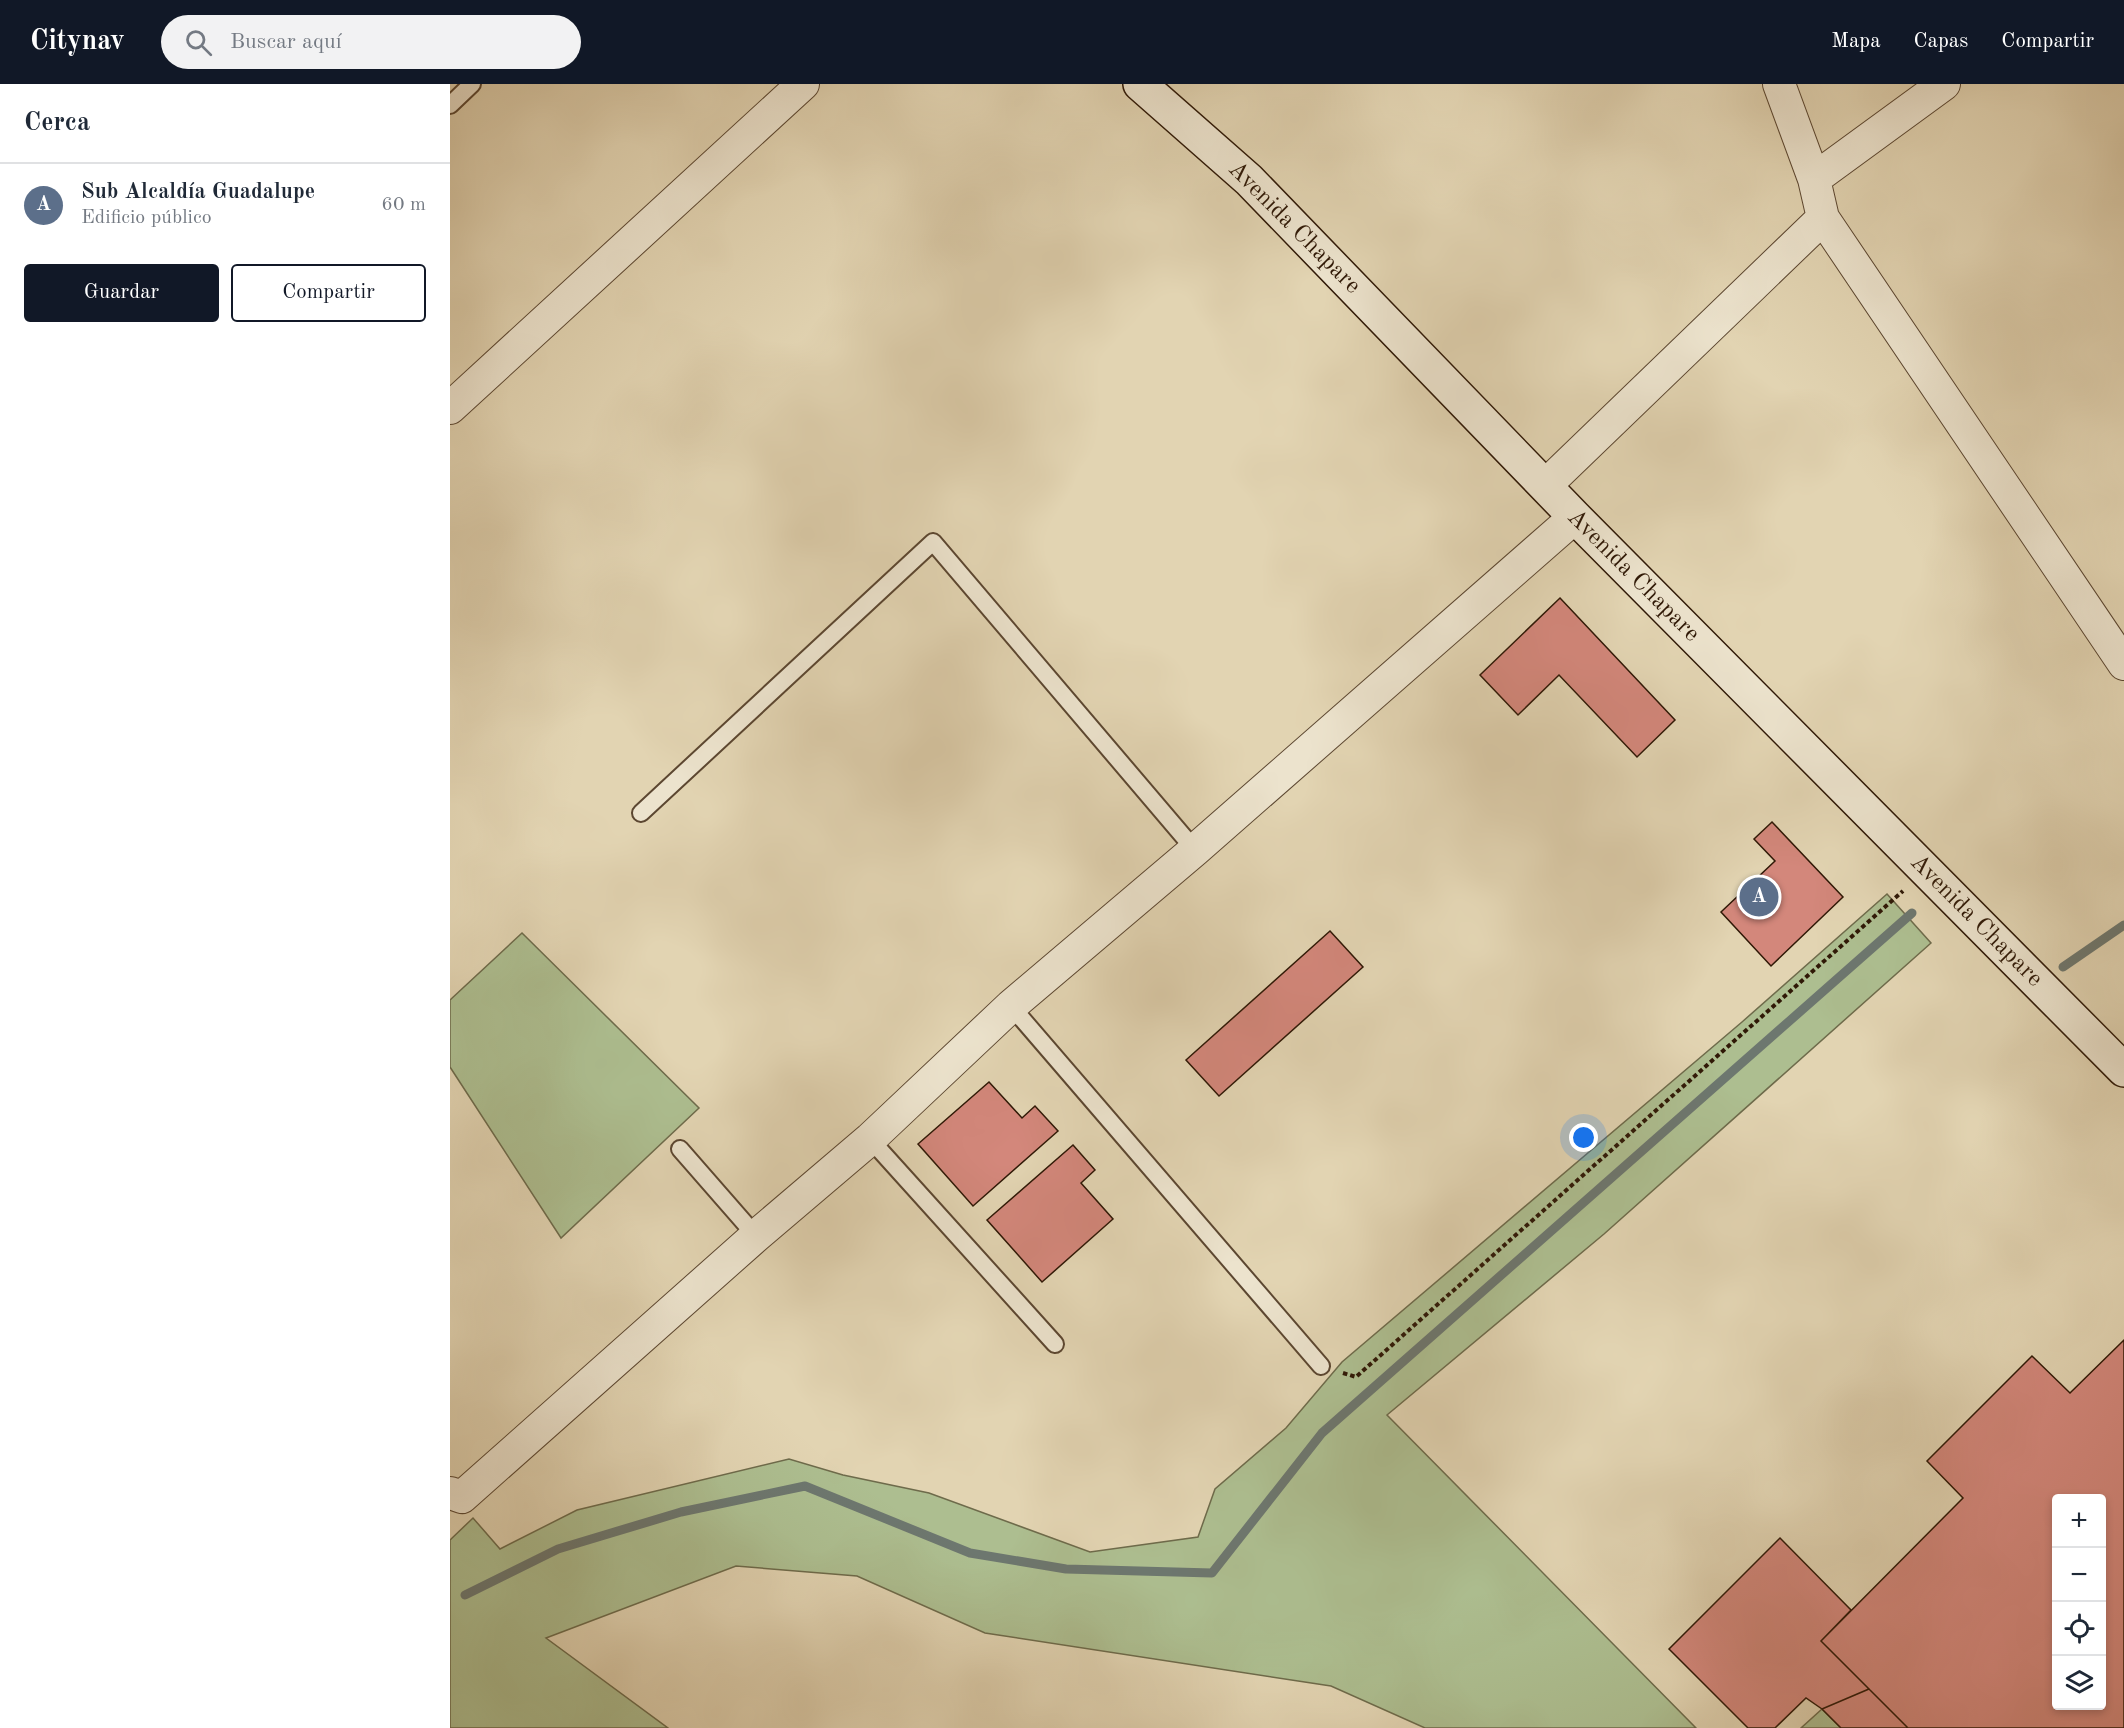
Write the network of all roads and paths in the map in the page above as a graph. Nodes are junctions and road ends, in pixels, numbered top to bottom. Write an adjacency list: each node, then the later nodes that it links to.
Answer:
1 (472, 84): 6 (lane)
2 (802, 84): 9 (street)
3 (1140, 84): 10 (main road, Avenida Chapare)
4 (1779, 84): 7 (street)
5 (1944, 84): 7 (street)
6 (450, 105)
7 (1814, 179): 8 (street)
8 (1823, 218): 10 (street); 12 (street)
9 (450, 408)
10 (1546, 485): 11 (main road, Avenida Chapare)
11 (1575, 517): 14 (street); 15 (main road, Avenida Chapare)
12 (2124, 664)
13 (641, 813): 14 (lane)
14 (1195, 850): 16 (street)
15 (1926, 870): 17 (main road, Avenida Chapare); 22 (path)
16 (1011, 1006): 18 (street); 22 (lane)
17 (2124, 1070)
18 (870, 1140): 20 (street); 21 (lane)
19 (680, 1149): 20 (lane)
20 (756, 1236): 23 (street)
21 (1055, 1344)
22 (1321, 1366)
23 (454, 1501)

